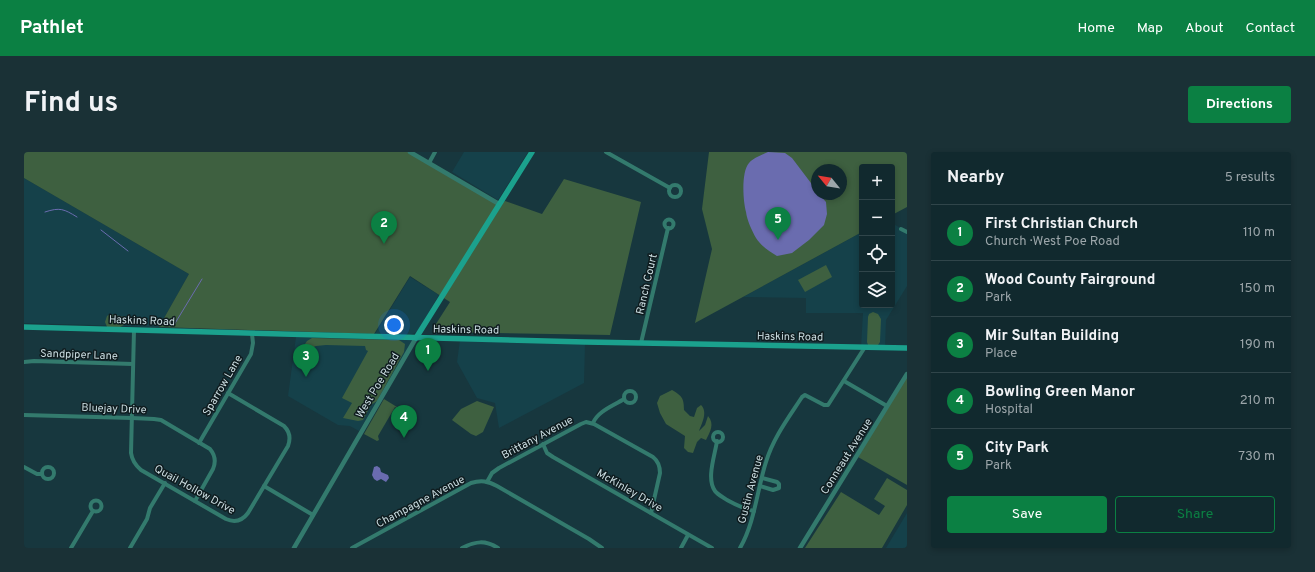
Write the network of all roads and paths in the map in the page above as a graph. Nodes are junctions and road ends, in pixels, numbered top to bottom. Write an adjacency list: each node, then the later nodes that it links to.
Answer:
1 (410, 152): 5 (street)
2 (435, 152): 5 (street)
3 (532, 152): 7 (main road, West Poe Road)
4 (606, 152): 6 (street)
5 (429, 163): 7 (street)
6 (670, 188)
7 (499, 204): 14 (main road, West Poe Road)
8 (668, 228): 15 (street, Ranch Court)
9 (901, 229): 10 (street)
10 (907, 232)
11 (24, 327): 12 (main road, Haskins Road)
12 (134, 330): 13 (main road, Haskins Road); 19 (street)
13 (252, 334): 14 (main road, Haskins Road); 22 (street, Sparrow Lane)
14 (416, 338): 15 (main road, Haskins Road); 42 (street, West Poe Road)
15 (641, 343): 16 (main road, Haskins Road)
16 (864, 347): 17 (main road, Haskins Road); 21 (street, Gustin Avenue)
17 (907, 348)
18 (24, 362): 19 (street, Sandpiper Lane)
19 (133, 364): 26 (street)
20 (907, 374): 24 (street, Conneaut Avenue)
21 (844, 381): 24 (street); 33 (street, Gustin Avenue)
22 (228, 393): 29 (street, Sparrow Lane); 36 (street, Quail Hollow Drive)
23 (624, 399): 27 (street)
24 (887, 406): 54 (street, Conneaut Avenue)
25 (24, 415): 26 (street, Bluejay Drive)
26 (132, 418): 29 (street, Bluejay Drive); 35 (street, Quail Hollow Drive)
27 (593, 423): 30 (street, Brittany Avenue); 41 (street)
28 (717, 441): 40 (street)
29 (199, 442): 38 (street, Bluejay Drive)
30 (543, 444): 34 (street, Brittany Avenue); 41 (street, McKinley Drive)
31 (24, 467): 32 (street)
32 (42, 474)
33 (762, 478): 37 (street, Gustin Avenue); 37 (street)
34 (487, 482): 47 (street, Champagne Avenue); 50 (street)
35 (165, 484): 38 (street, Quail Hollow Drive); 45 (street)
36 (264, 486): 38 (street, Quail Hollow Drive); 42 (street)
37 (760, 486): 40 (street, Gustin Avenue)
38 (194, 501)
39 (92, 511): 44 (street)
40 (754, 511): 53 (street, Gustin Avenue)
41 (651, 513): 43 (street, McKinley Drive)
42 (313, 515): 46 (street, West Poe Road)
43 (688, 535): 51 (street); 52 (street, McKinley Drive)
44 (71, 548)
45 (130, 548)
46 (294, 548)
47 (352, 548)
48 (462, 548): 49 (street)
49 (498, 548)
50 (602, 548)
51 (681, 548)
52 (712, 548)
53 (740, 548)
54 (800, 548)

